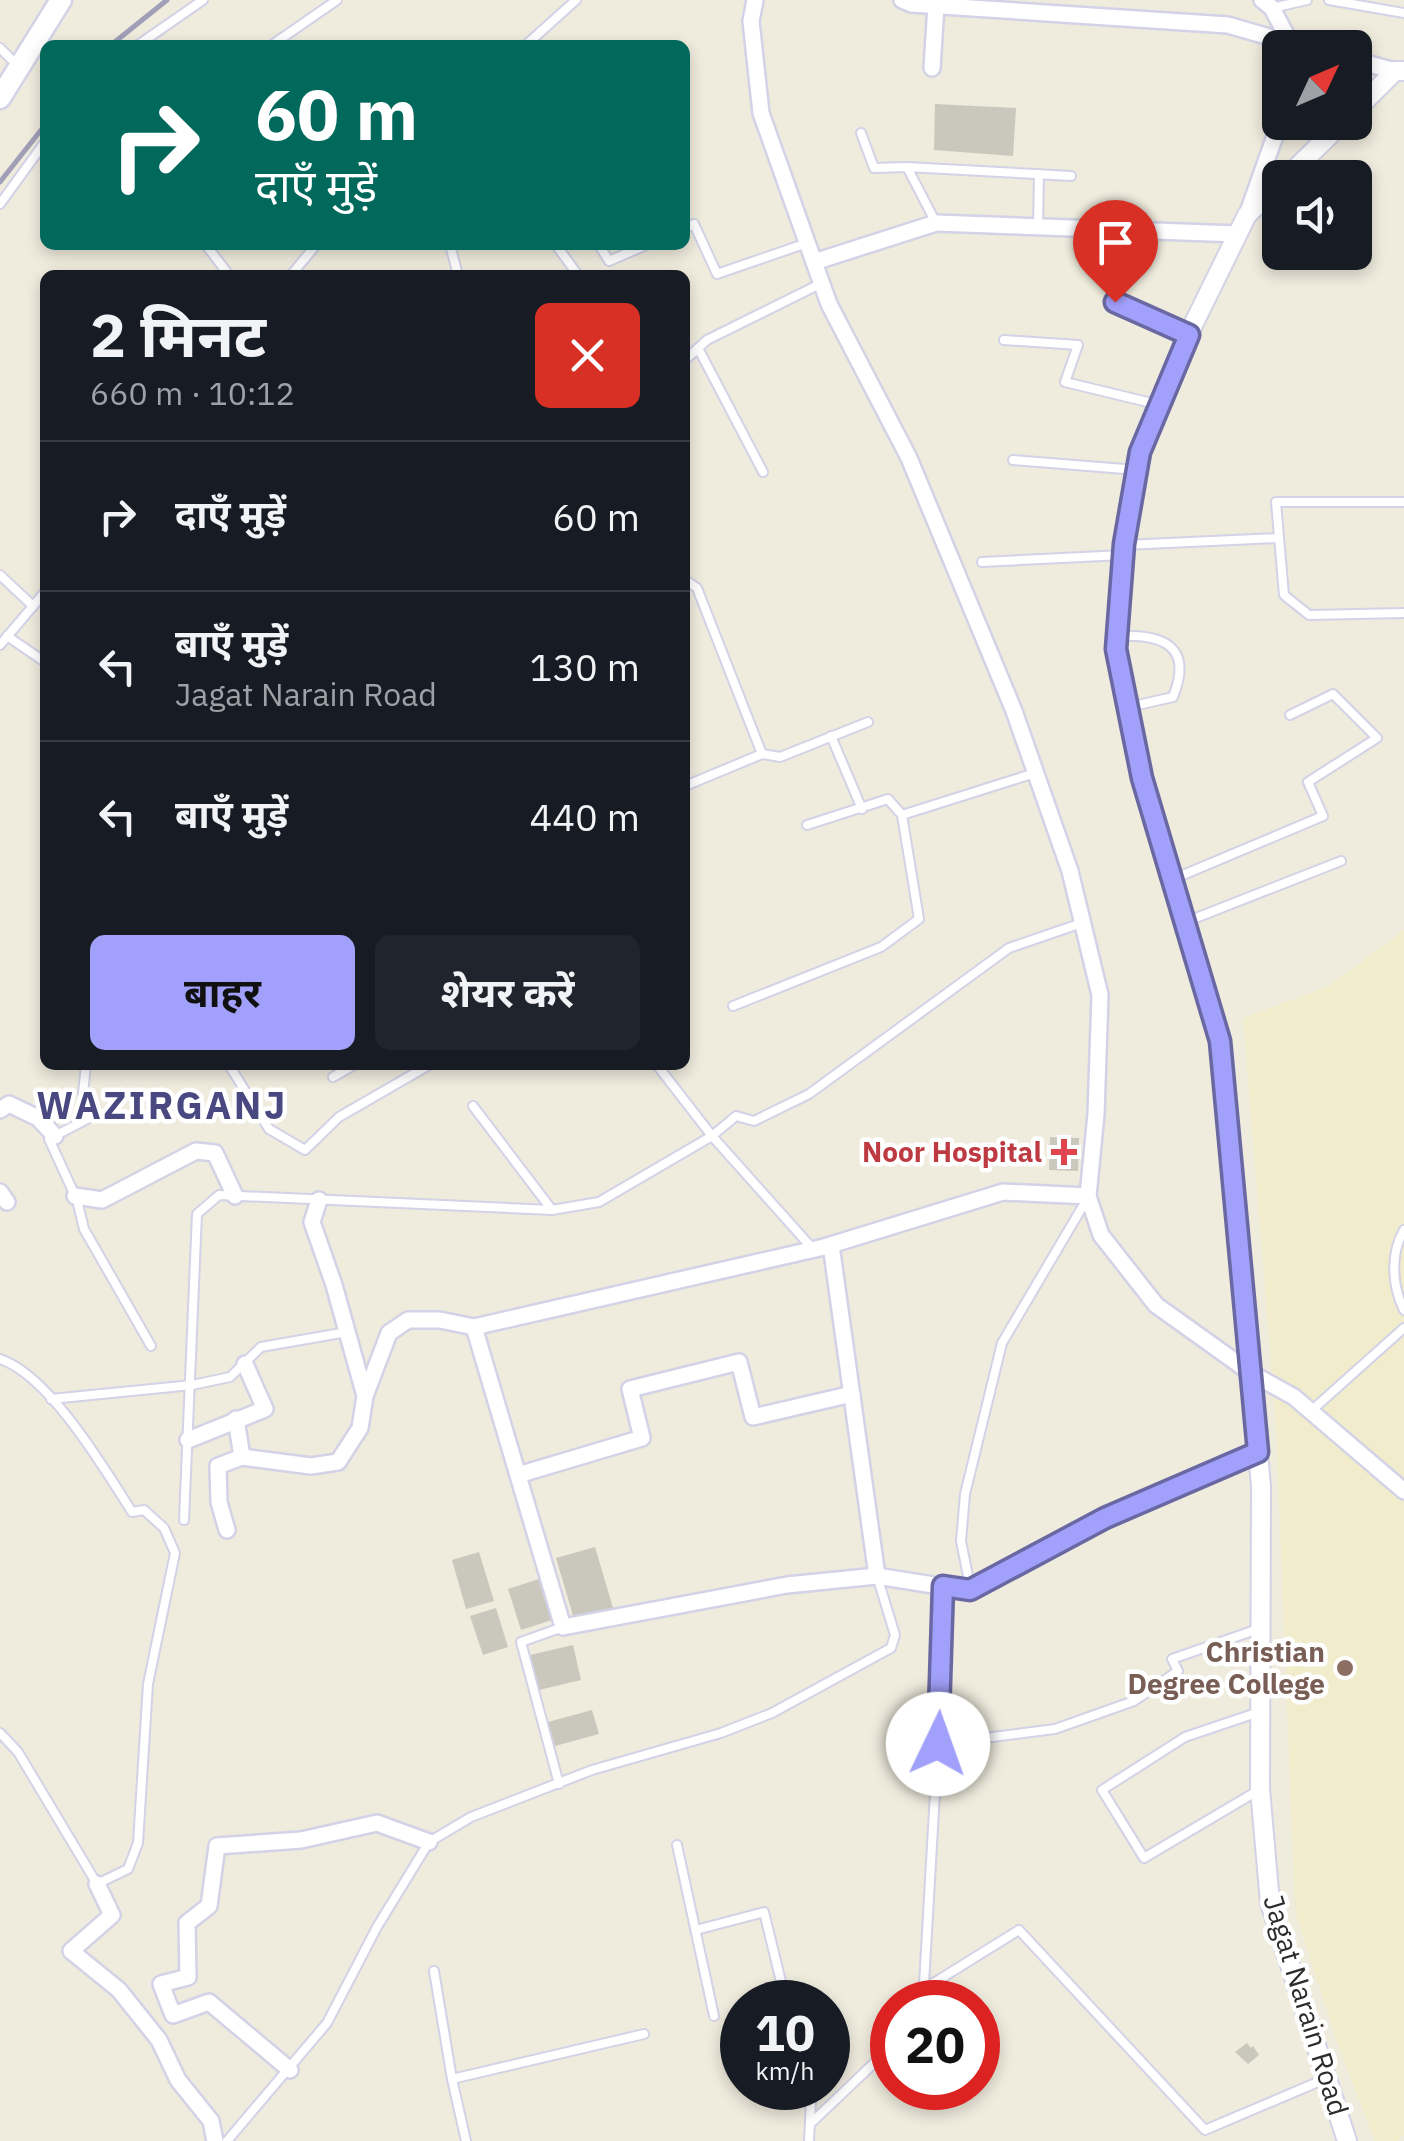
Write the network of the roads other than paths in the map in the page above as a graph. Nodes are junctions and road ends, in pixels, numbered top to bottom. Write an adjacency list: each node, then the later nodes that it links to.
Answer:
1 (62, 0): 19 (main road)
2 (203, 0): 14 (lane)
3 (337, 0): 15 (lane)
4 (576, 0): 16 (lane)
5 (755, 0): 40 (street)
6 (904, 0): 10 (street)
7 (1306, 0): 9 (lane)
8 (1329, 0): 11 (lane)
9 (1267, 4): 12 (street)
10 (936, 5): 13 (street); 20 (street)
11 (1404, 13)
12 (1286, 30)
13 (1262, 35)
14 (145, 40)
15 (279, 40)
16 (532, 40)
17 (0, 48): 19 (lane)
18 (1372, 64): 21 (street)
19 (19, 68): 23 (main road)
20 (932, 68)
21 (1400, 71): 22 (street)
22 (1372, 96)
23 (0, 98)
24 (861, 133): 29 (lane)
25 (1274, 140): 34 (street)
26 (1325, 140): 28 (street)
27 (40, 149): 33 (lane)
28 (1304, 160)
29 (907, 167): 30 (lane); 35 (lane)
30 (1040, 174): 31 (lane); 37 (lane)
31 (1071, 176)
32 (1262, 200): 34 (street, Jagat Narain Road)
33 (0, 204)
34 (1247, 215): 39 (street, Jagat Narain Road)
35 (936, 223): 37 (street); 45 (street)
36 (690, 226): 40 (lane)
37 (1038, 227): 38 (street)
38 (1114, 230): 39 (street); 49 (lane)
39 (1238, 234): 49 (street, Jagat Narain Road)
40 (807, 243): 45 (street)
41 (210, 250): 46 (lane)
42 (312, 250): 47 (lane)
43 (602, 250): 44 (lane)
44 (634, 250)
45 (814, 262): 48 (street)
46 (225, 270)
47 (295, 270)
48 (822, 284): 51 (lane); 75 (street)
49 (1189, 335): 53 (street, Jagat Narain Road)
50 (1004, 340): 53 (lane)
51 (698, 348): 52 (lane); 56 (lane)
52 (690, 355)
53 (1160, 405): 55 (street, Jagat Narain Road)
54 (1012, 460): 55 (lane)
55 (1137, 470): 59 (street, Jagat Narain Road)
56 (763, 472)
57 (1404, 502): 58 (lane)
58 (1279, 538): 59 (lane); 65 (lane)
59 (1124, 550): 60 (lane); 67 (street, Jagat Narain Road)
60 (982, 562)
61 (0, 575): 64 (lane)
62 (690, 583): 74 (lane)
63 (40, 598): 64 (lane)
64 (33, 606): 66 (lane)
65 (1404, 613)
66 (7, 636): 68 (lane); 69 (lane)
67 (1117, 636): 70 (street, Jagat Narain Road); 70 (lane)
68 (0, 645)
69 (40, 659)
70 (1128, 708): 81 (street, Jagat Narain Road)
71 (1290, 715): 81 (lane)
72 (868, 722): 73 (lane)
73 (832, 736): 74 (lane); 77 (lane)
74 (762, 754): 76 (lane)
75 (1036, 772): 78 (lane); 82 (street)
76 (690, 784)
77 (862, 809): 78 (lane); 79 (lane)
78 (902, 815): 84 (lane)
79 (808, 825)
80 (1342, 861): 83 (lane)
81 (1171, 880): 83 (street, Jagat Narain Road)
82 (1082, 923): 94 (lane); 97 (street)
83 (1184, 923): 110 (street, Jagat Narain Road)
84 (733, 1006)
85 (85, 1070): 93 (lane)
86 (232, 1070): 88 (lane)
87 (346, 1070): 90 (lane)
88 (420, 1070)
89 (661, 1070): 94 (lane)
90 (332, 1078)
91 (472, 1106): 99 (lane)
92 (0, 1110): 93 (street)
93 (55, 1136): 95 (lane)
94 (712, 1136): 99 (lane); 102 (lane)
95 (75, 1196): 96 (street); 107 (lane)
96 (234, 1196): 98 (lane); 111 (lane)
97 (1088, 1196): 101 (street); 110 (street); 126 (lane)
98 (319, 1200): 99 (lane); 106 (street)
99 (552, 1210)
100 (1404, 1230): 103 (lane)
101 (831, 1245): 102 (street); 112 (street)
102 (813, 1250): 104 (street)
103 (1404, 1310)
104 (474, 1326): 113 (street); 120 (street)
105 (1404, 1328): 115 (lane)
106 (348, 1332): 109 (lane); 113 (street)
107 (151, 1346)
108 (0, 1358): 114 (lane)
109 (244, 1364): 111 (lane); 116 (street)
110 (1250, 1373): 115 (street); 118 (street, Jagat Narain Road)
111 (192, 1385): 114 (lane); 117 (lane)
112 (852, 1394): 120 (street); 124 (street)
113 (365, 1396): 119 (street)
114 (51, 1399): 136 (lane)
115 (1311, 1411): 121 (street)
116 (236, 1420): 117 (street); 119 (street)
117 (188, 1440): 122 (lane)
118 (1258, 1452): 126 (street); 128 (street, Jagat Narain Road)
119 (242, 1456): 123 (street)
120 (518, 1475): 127 (street)
121 (1404, 1491)
122 (184, 1520)
123 (226, 1530)
124 (877, 1576): 125 (street); 127 (street); 132 (lane)
125 (943, 1586): 126 (street); 131 (lane)
126 (970, 1590)
127 (564, 1627): 132 (lane)
128 (1260, 1628): 129 (street, Jagat Narain Road); 131 (lane)
129 (1259, 1712): 133 (street, Jagat Narain Road); 133 (lane)
130 (0, 1734): 136 (lane)
131 (938, 1744): 140 (lane)
132 (558, 1784): 134 (lane)
133 (1260, 1789): 148 (street, Jagat Narain Road)
134 (429, 1842): 142 (street); 147 (lane)
135 (677, 1845): 137 (lane)
136 (97, 1884): 144 (street)
137 (696, 1930): 139 (lane); 143 (lane)
138 (434, 1971): 149 (lane)
139 (781, 1980)
140 (925, 1980)
141 (938, 1980): 148 (lane)
142 (173, 2014): 144 (street); 147 (street)
143 (714, 2016)
144 (149, 2028): 152 (street)
145 (644, 2034): 149 (lane)
146 (870, 2067): 151 (lane)
147 (290, 2070): 153 (lane)
148 (1326, 2078): 156 (street, Jagat Narain Road)
149 (452, 2079): 154 (lane)
150 (809, 2110): 151 (lane)
151 (810, 2124): 155 (lane)
152 (215, 2141)
153 (228, 2141)
154 (466, 2141)
155 (810, 2141)
156 (1347, 2141)

